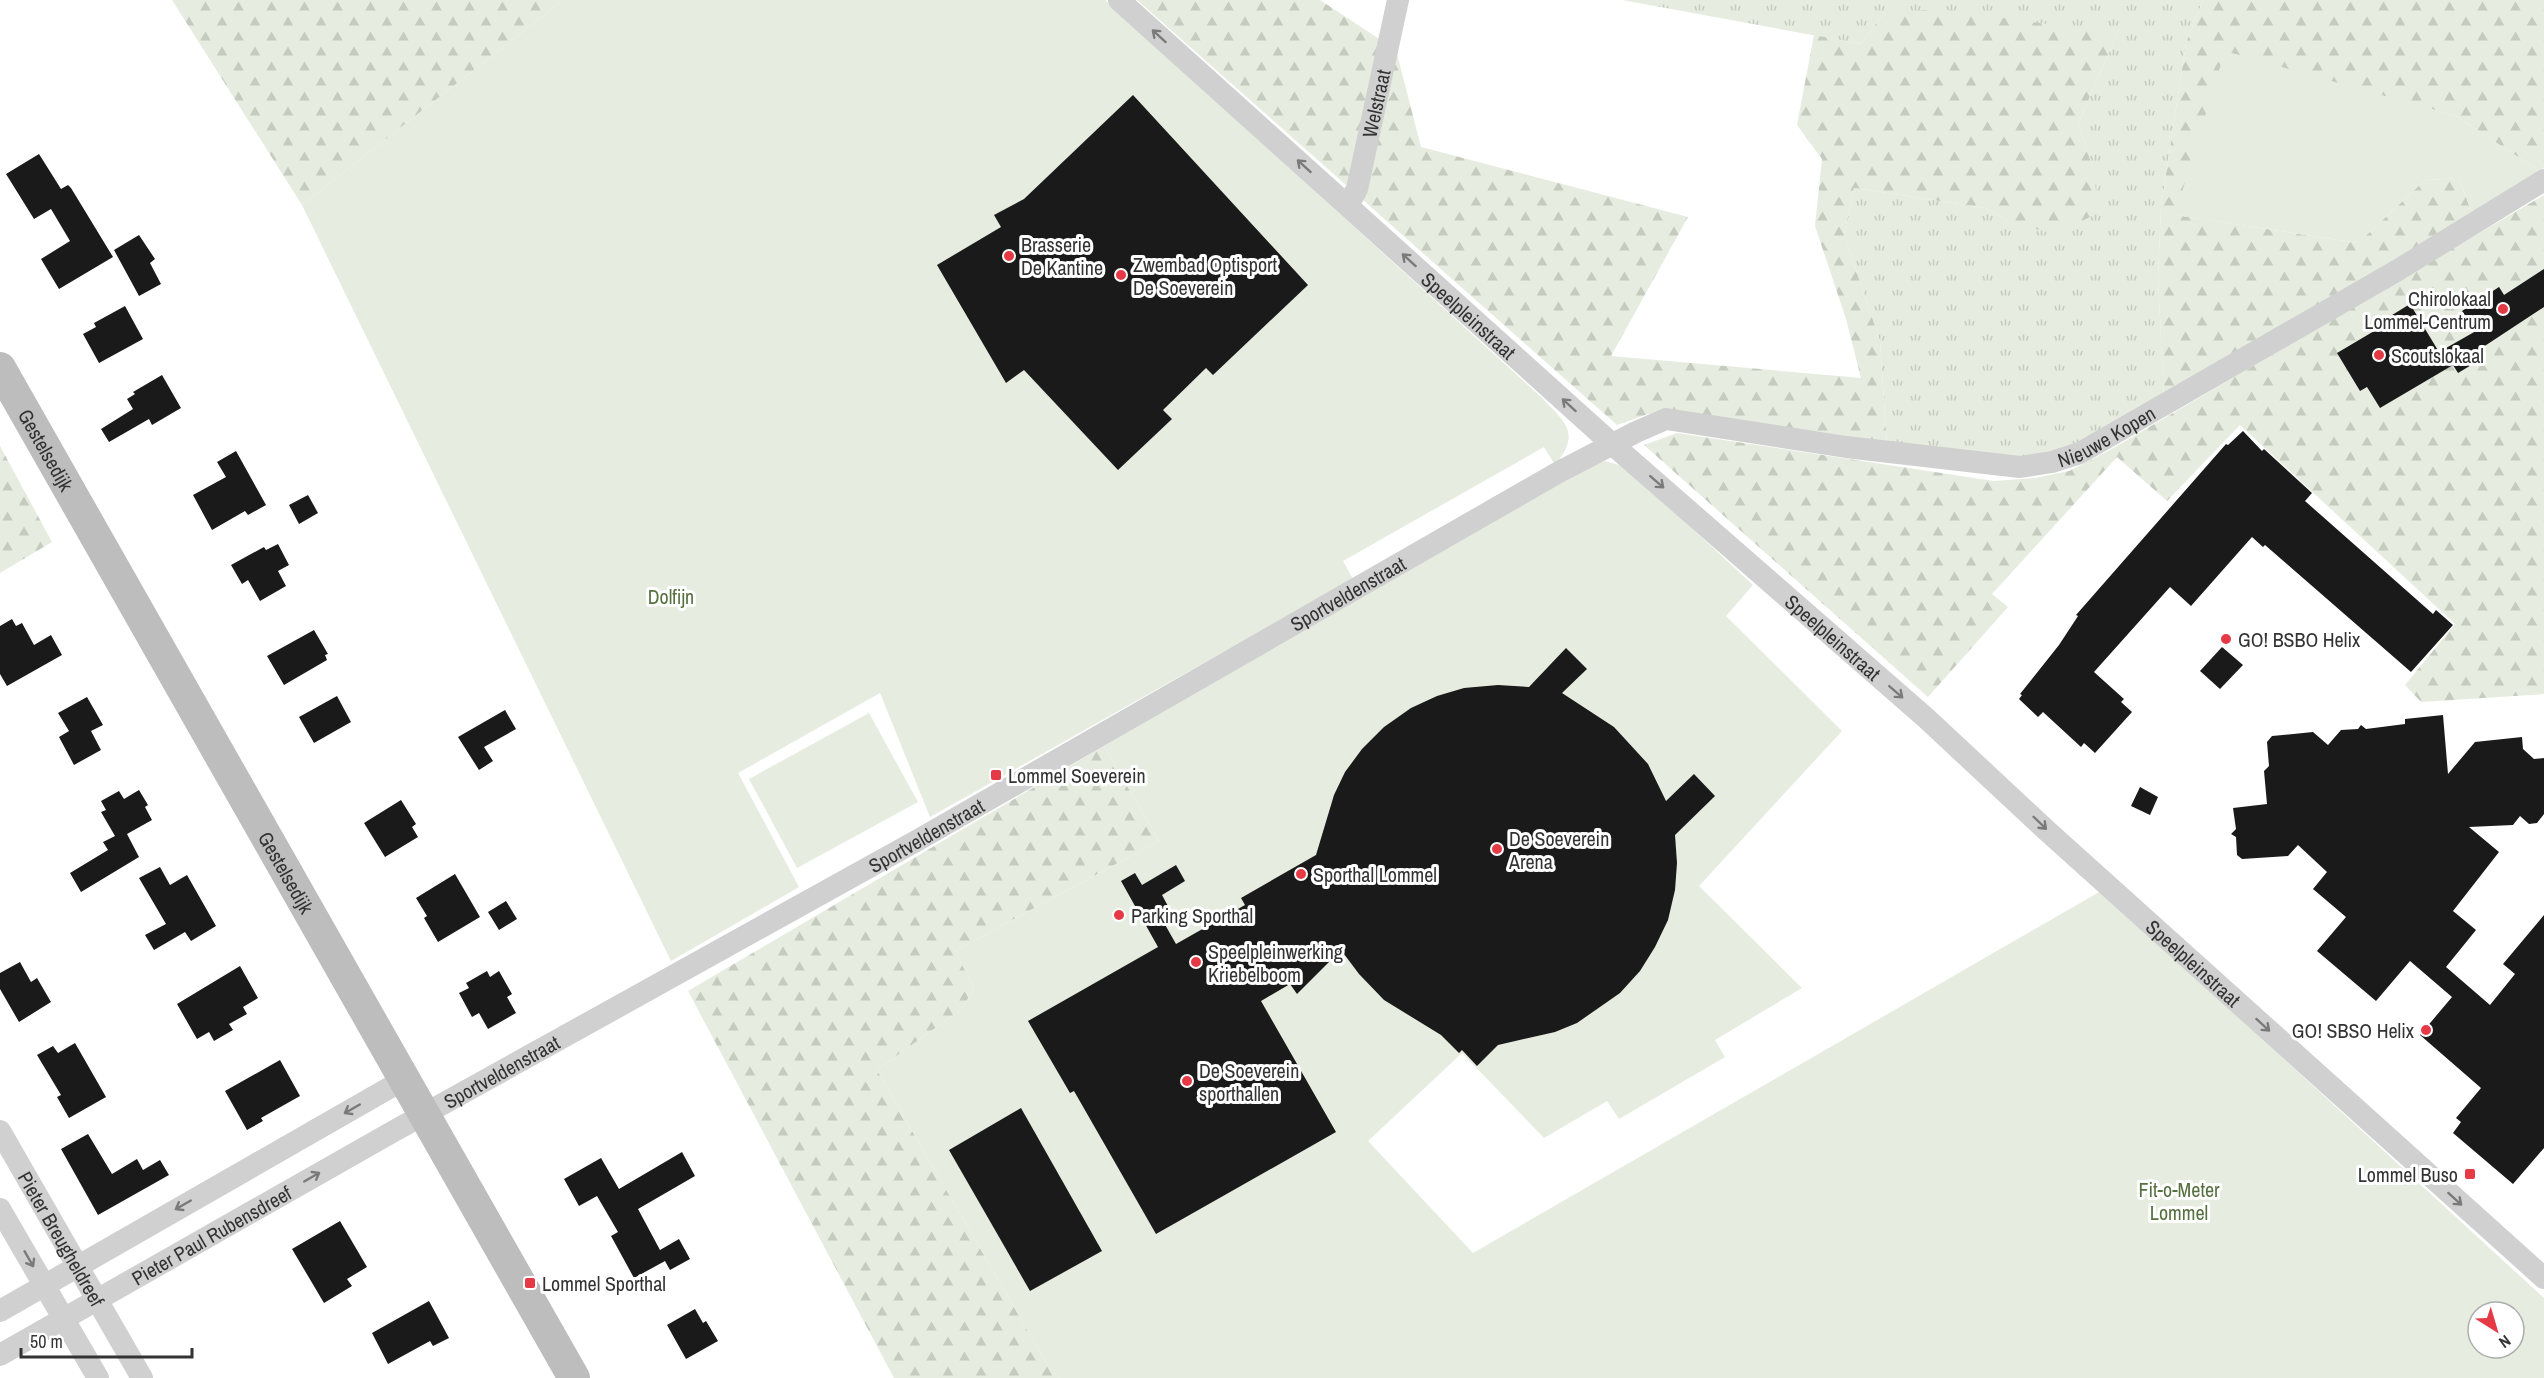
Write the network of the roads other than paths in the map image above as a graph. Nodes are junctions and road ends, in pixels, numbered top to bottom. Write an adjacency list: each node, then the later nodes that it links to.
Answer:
1 (1119, 0): 4 (street, Speelpleinstraat, one-way to 1)
2 (1398, 0): 4 (street, Welstraat)
3 (2544, 180): 6 (street, Nieuwe Kopen)
4 (1348, 205): 6 (street, Speelpleinstraat, one-way to 4)
5 (0, 369): 7 (main road, Gestelsedijk)
6 (1612, 444): 8 (street, Sportveldenstraat); 12 (street, Speelpleinstraat, one-way to 12)
7 (403, 1080): 8 (main road, Gestelsedijk); 11 (street, Pieter Paul Rubensdreef, one-way to 11)
8 (423, 1114): 14 (street, Pieter Paul Rubensdreef, one-way to 8); 20 (main road, Gestelsedijk)
9 (0, 1131): 11 (street, Pieter Breugheldreef)
10 (0, 1209): 13 (street, Pieter Breugheldreef, one-way to 13)
11 (77, 1266): 13 (street, Pieter Paul Rubensdreef); 14 (street, Pieter Breugheldreef)
12 (2544, 1278)
13 (44, 1286): 15 (street, Pieter Paul Rubensdreef); 16 (street, Pieter Breugheldreef)
14 (97, 1299): 16 (street, Pieter Paul Rubensdreef); 19 (street, Pieter Breugheldreef)
15 (0, 1311)
16 (64, 1318): 17 (street, Pieter Paul Rubensdreef); 18 (street, Pieter Breugheldreef)
17 (0, 1355)
18 (98, 1378)
19 (142, 1378)
20 (574, 1378)

